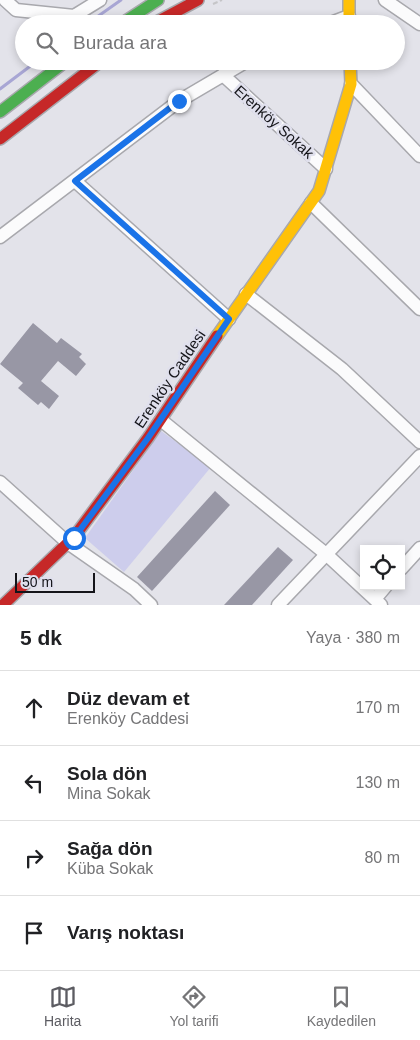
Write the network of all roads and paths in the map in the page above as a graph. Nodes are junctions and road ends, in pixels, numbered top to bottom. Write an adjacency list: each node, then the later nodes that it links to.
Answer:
1 (4, 0): 7 (street)
2 (100, 0): 8 (street)
3 (158, 0): 9 (street)
4 (198, 0): 10 (street)
5 (349, 0): 11 (street)
6 (385, 0): 12 (street)
7 (64, 15)
8 (76, 15)
9 (135, 15)
10 (170, 15)
11 (349, 15)
12 (420, 24)
13 (54, 70): 19 (street)
14 (89, 70): 20 (street)
15 (232, 70): 17 (street)
16 (350, 70): 18 (street, Erenköy Caddesi)
17 (223, 75): 22 (street, Erenköy Sokak); 23 (street)
18 (350, 84): 21 (street); 22 (street, Erenköy Caddesi)
19 (0, 112)
20 (0, 139)
21 (420, 156)
22 (326, 169): 24 (street, Erenköy Caddesi)
23 (75, 181): 25 (street); 28 (street)
24 (311, 203): 26 (street, Erenköy Caddesi); 27 (street)
25 (0, 237)
26 (246, 294): 28 (street, Erenköy Caddesi); 30 (street)
27 (420, 309)
28 (229, 319): 29 (street, Erenköy Caddesi)
29 (161, 420): 33 (street, Erenköy Caddesi); 35 (street)
30 (420, 442)
31 (420, 456): 35 (street)
32 (0, 482): 33 (street)
33 (68, 543): 39 (street, Erenköy Caddesi); 40 (street)
34 (420, 548): 36 (street)
35 (326, 554): 38 (street); 41 (street)
36 (405, 565)
37 (384, 590): 38 (street)
38 (378, 602)
39 (3, 605)
40 (151, 605)
41 (278, 605)

